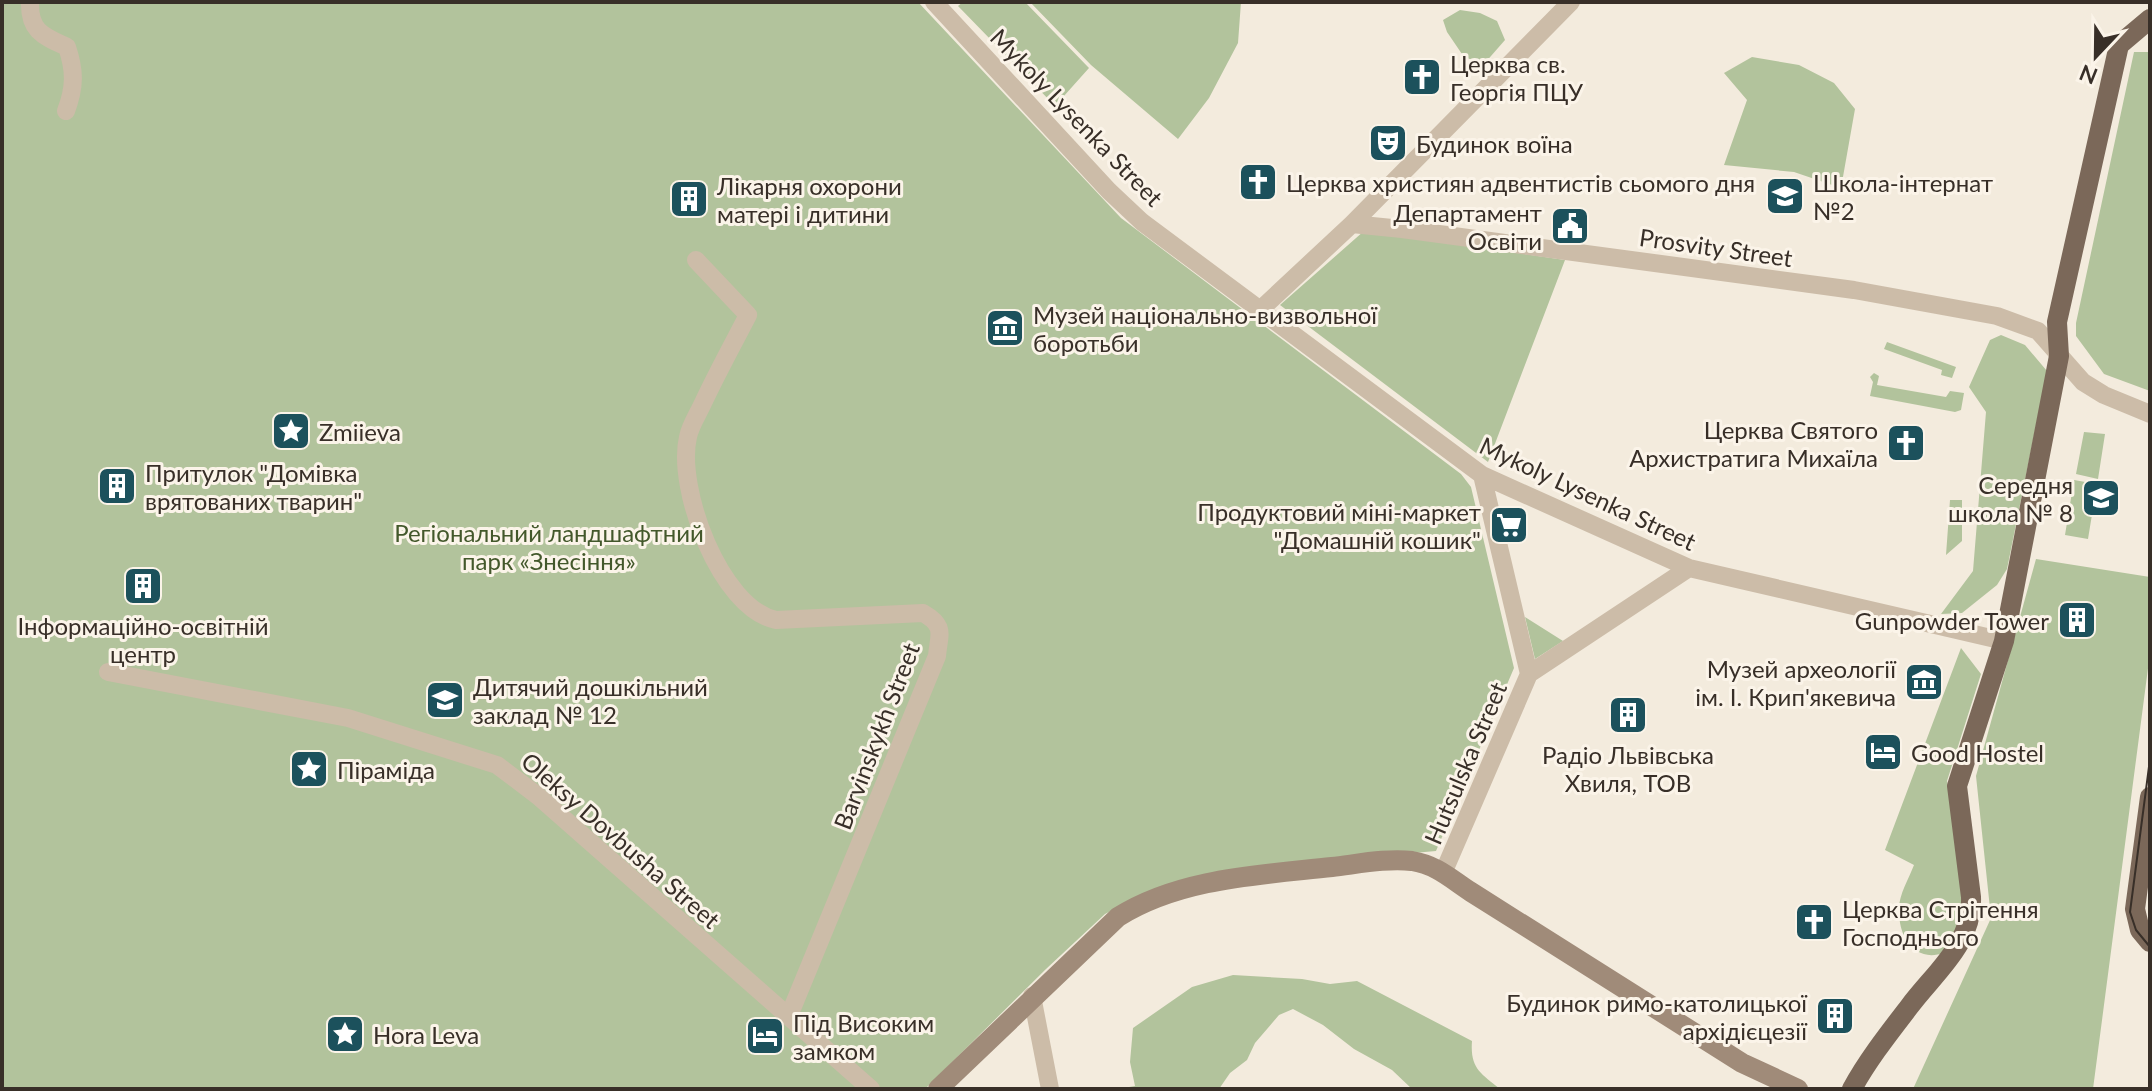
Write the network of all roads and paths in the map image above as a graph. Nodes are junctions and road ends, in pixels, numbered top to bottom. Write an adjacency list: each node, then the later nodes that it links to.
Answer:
1 (30, 2): 5 (street)
2 (934, 2): 8 (street, Mykoly Lysenka Street)
3 (1571, 2): 6 (street)
4 (2150, 19): 9 (main road)
5 (66, 111)
6 (1352, 224): 8 (street); 9 (street, Prosvity Street)
7 (696, 260): 20 (street, Barvinskykh Street)
8 (1261, 309): 11 (street, Mykoly Lysenka Street)
9 (2059, 356): 10 (street, Prosvity Street); 13 (main road)
10 (2150, 414)
11 (1482, 475): 12 (street, Mykoly Lysenka Street); 15 (street)
12 (1689, 568): 13 (street, Mykoly Lysenka Street); 15 (street, Hutsulska Street)
13 (2004, 641): 25 (main road)
14 (108, 672): 20 (street, Oleksy Dovbusha Street)
15 (1529, 674): 17 (street, Hutsulska Street)
16 (2150, 797): 18 (main road)
17 (1444, 871): 19 (main road); 24 (main road)
18 (2150, 942)
19 (1032, 996): 22 (main road); 23 (street)
20 (789, 1016): 21 (street, Oleksy Dovbusha Street)
21 (871, 1089)
22 (938, 1089)
23 (1050, 1089)
24 (1798, 1089)
25 (1852, 1089)

